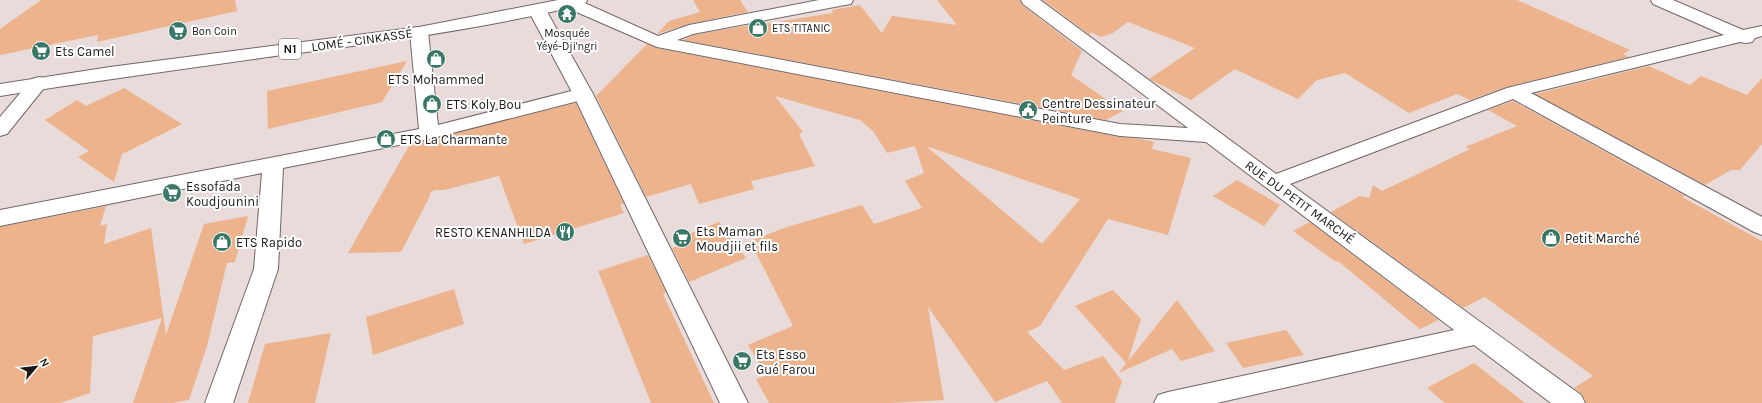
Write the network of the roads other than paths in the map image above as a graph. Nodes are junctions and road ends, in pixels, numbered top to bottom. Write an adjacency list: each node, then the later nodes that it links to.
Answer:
1 (845, 0): 9 (main road)
2 (1029, 0): 17 (main road, RUE DU PETIT MARCHÉ)
3 (1660, 0): 8 (main road)
4 (575, 1): 5 (main road, LOMÉ - CINKASSÉ / N1); 9 (main road)
5 (537, 10): 7 (main road, LOMÉ - CINKASSÉ / N1); 14 (main road)
6 (1762, 31): 8 (main road)
7 (419, 32): 11 (main road, LOMÉ - CINKASSÉ / N1); 16 (main road)
8 (1742, 36): 10 (main road); 13 (main road)
9 (657, 42): 17 (main road)
10 (1762, 46)
11 (39, 83): 12 (main road, LOMÉ - CINKASSÉ / N1); 15 (main road)
12 (0, 90)
13 (1514, 92): 19 (main road); 21 (main road)
14 (583, 94): 16 (main road); 24 (main road)
15 (0, 130)
16 (429, 133): 18 (main road)
17 (1209, 136): 19 (main road, RUE DU PETIT MARCHÉ)
18 (274, 165): 20 (main road); 23 (main road)
19 (1274, 182): 22 (main road, RUE DU PETIT MARCHÉ)
20 (0, 218)
21 (1762, 227)
22 (1478, 334): 25 (main road); 26 (main road, RUE DU PETIT MARCHÉ)
23 (219, 403)
24 (734, 403)
25 (1168, 403)
26 (1571, 403)

